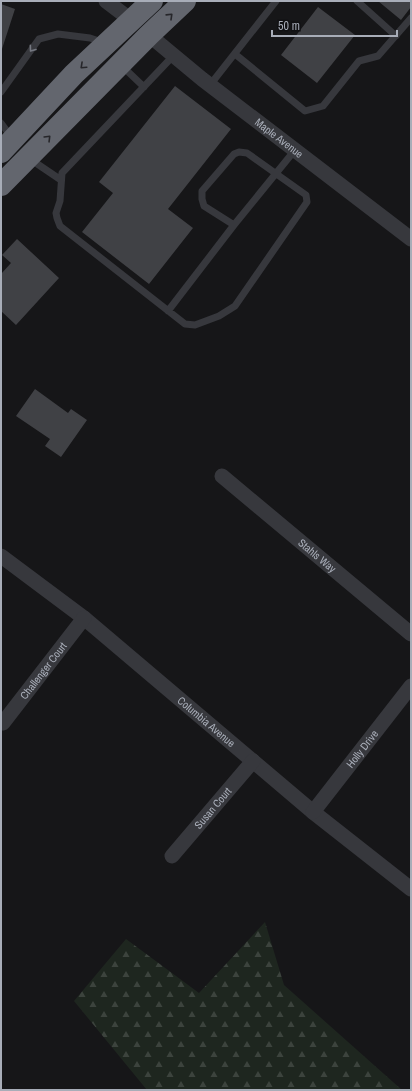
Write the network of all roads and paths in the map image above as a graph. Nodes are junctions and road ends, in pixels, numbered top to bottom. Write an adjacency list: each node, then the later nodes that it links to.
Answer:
1 (106, 1): 7 (street)
2 (152, 1): 7 (highway)
3 (185, 1): 8 (highway, one-way to 3)
4 (276, 1): 11 (lane)
5 (357, 1): 9 (lane)
6 (411, 18): 9 (lane)
7 (131, 20): 10 (highway)
8 (149, 35): 12 (street, Maple Avenue); 13 (highway)
9 (396, 36): 11 (lane)
10 (106, 44): 16 (lane, one-way to 16); 17 (highway, one-way to 17)
11 (234, 54): 14 (lane)
12 (174, 55): 14 (street, Maple Avenue); 15 (lane)
13 (121, 64): 15 (lane); 19 (highway, one-way to 13)
14 (210, 85): 18 (street, Maple Avenue)
15 (144, 87): 21 (lane)
16 (1, 92)
17 (5, 138)
18 (295, 150): 20 (lane); 24 (street, Maple Avenue)
19 (28, 157): 21 (lane); 22 (highway)
20 (276, 174): 23 (lane); 23 (lane); 25 (lane)
21 (61, 180): 25 (lane)
22 (1, 185)
23 (234, 225): 25 (lane)
24 (411, 238)
25 (168, 311)
26 (222, 476): 29 (street, Stahls Way)
27 (1, 556): 28 (street, Columbia Avenue)
28 (84, 618): 31 (street, Challenger Court); 32 (street, Columbia Avenue)
29 (411, 634)
30 (411, 686): 33 (street, Holly Drive)
31 (3, 723)
32 (253, 761): 33 (street, Columbia Avenue); 34 (street, Susan Court)
33 (313, 812): 35 (street, Columbia Avenue)
34 (172, 856)
35 (411, 889)

